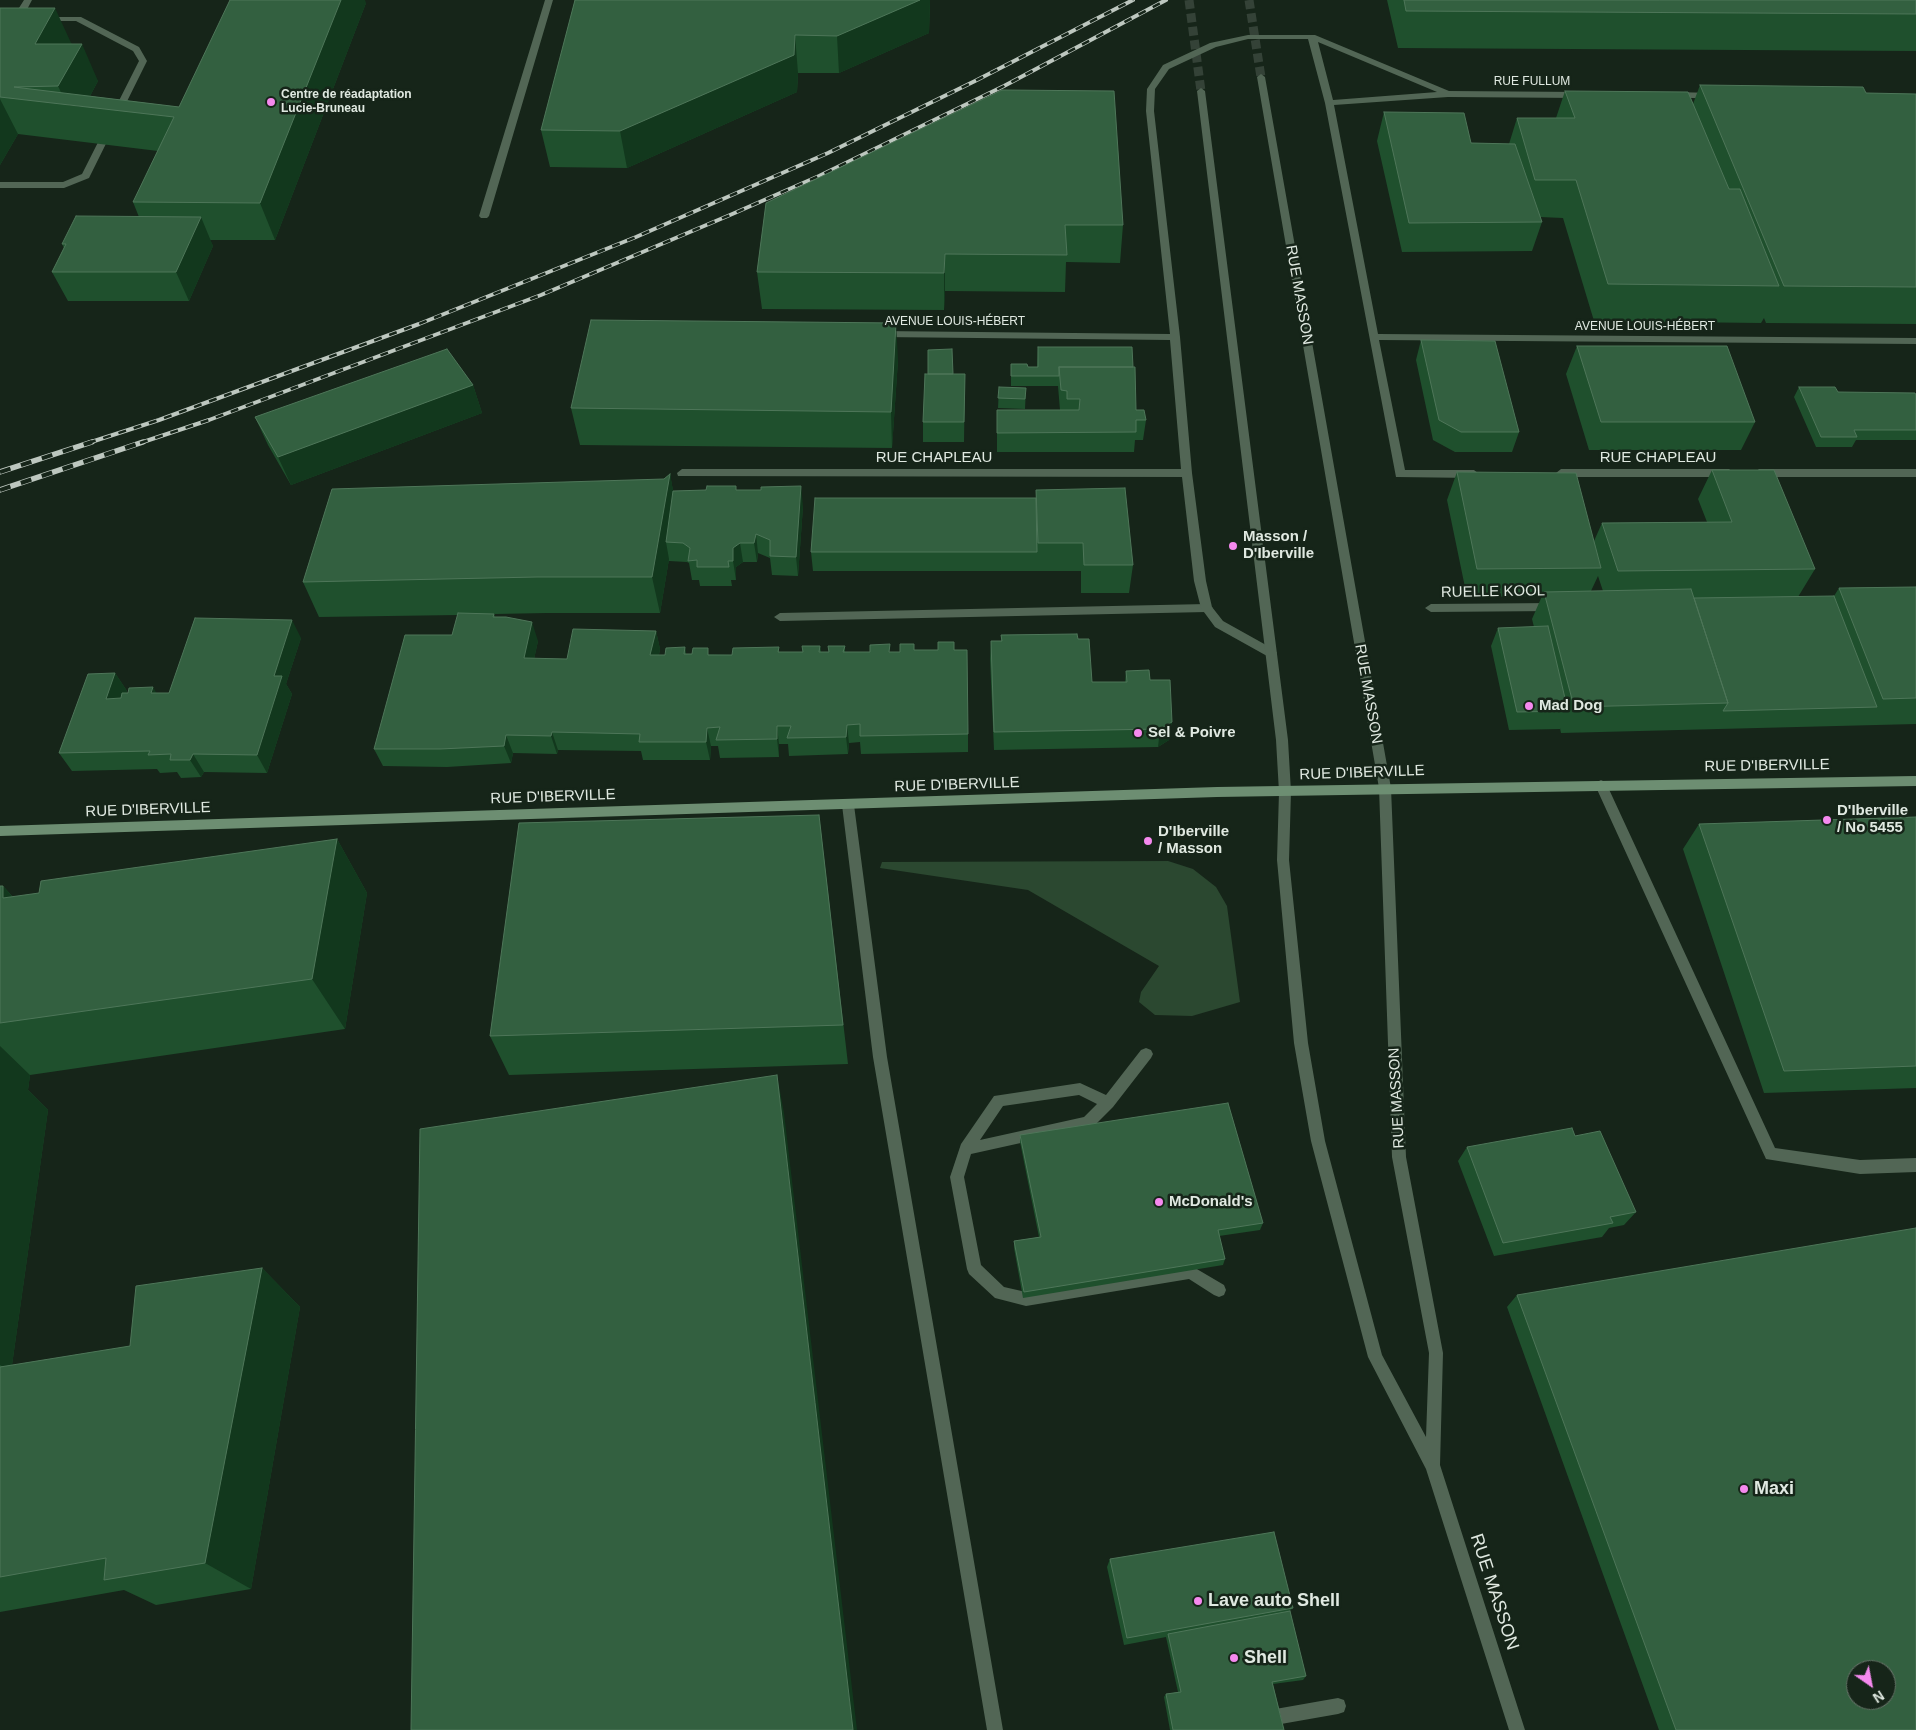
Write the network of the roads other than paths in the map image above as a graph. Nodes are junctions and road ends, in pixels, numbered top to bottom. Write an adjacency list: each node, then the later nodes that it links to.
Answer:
1 (28, 0): 11 (street)
2 (549, 0): 12 (street)
3 (1312, 37): 6 (street, RUE FULLUM); 10 (street); 14 (street)
4 (1261, 77): 29 (street, RUE MASSON)
5 (1201, 92): 26 (street, RUE MASSON)
6 (1448, 94): 7 (street, RUE FULLUM); 10 (street, RUE FULLUM)
7 (1588, 95)
8 (1667, 95): 9 (street)
9 (1727, 96)
10 (1329, 103): 15 (street)
11 (0, 185)
12 (484, 216)
13 (870, 334): 14 (street, AVENUE LOUIS-HÉBERT)
14 (1175, 337): 18 (street)
15 (1374, 338): 16 (street, AVENUE LOUIS-HÉBERT); 21 (street)
16 (1916, 341)
17 (682, 473): 18 (street, RUE CHAPLEAU)
18 (1187, 473): 23 (street)
19 (1548, 473): 20 (street, RUE CHAPLEAU)
20 (1916, 473)
21 (1488, 474)
22 (1569, 606): 24 (street, RUELLE KOOL)
23 (1207, 608): 25 (street); 26 (street)
24 (1430, 608)
25 (780, 617)
26 (1271, 653): 30 (street, RUE MASSON)
27 (1916, 781): 28 (main road, RUE D'IBERVILLE)
28 (1602, 784): 29 (main road, RUE D'IBERVILLE); 36 (street)
29 (1385, 788): 30 (main road, RUE D'IBERVILLE); 38 (street, RUE MASSON)
30 (1285, 792): 31 (main road, RUE D'IBERVILLE); 38 (street, RUE MASSON)
31 (848, 805): 32 (main road, RUE D'IBERVILLE); 41 (street)
32 (0, 831)
33 (1146, 1054): 34 (street)
34 (1108, 1103): 35 (street); 35 (street)
35 (966, 1149): 37 (street)
36 (1916, 1165)
37 (1219, 1290)
38 (1433, 1466): 42 (street, RUE MASSON)
39 (1338, 1706): 40 (street)
40 (1250, 1722)
41 (995, 1730)
42 (1518, 1730)

